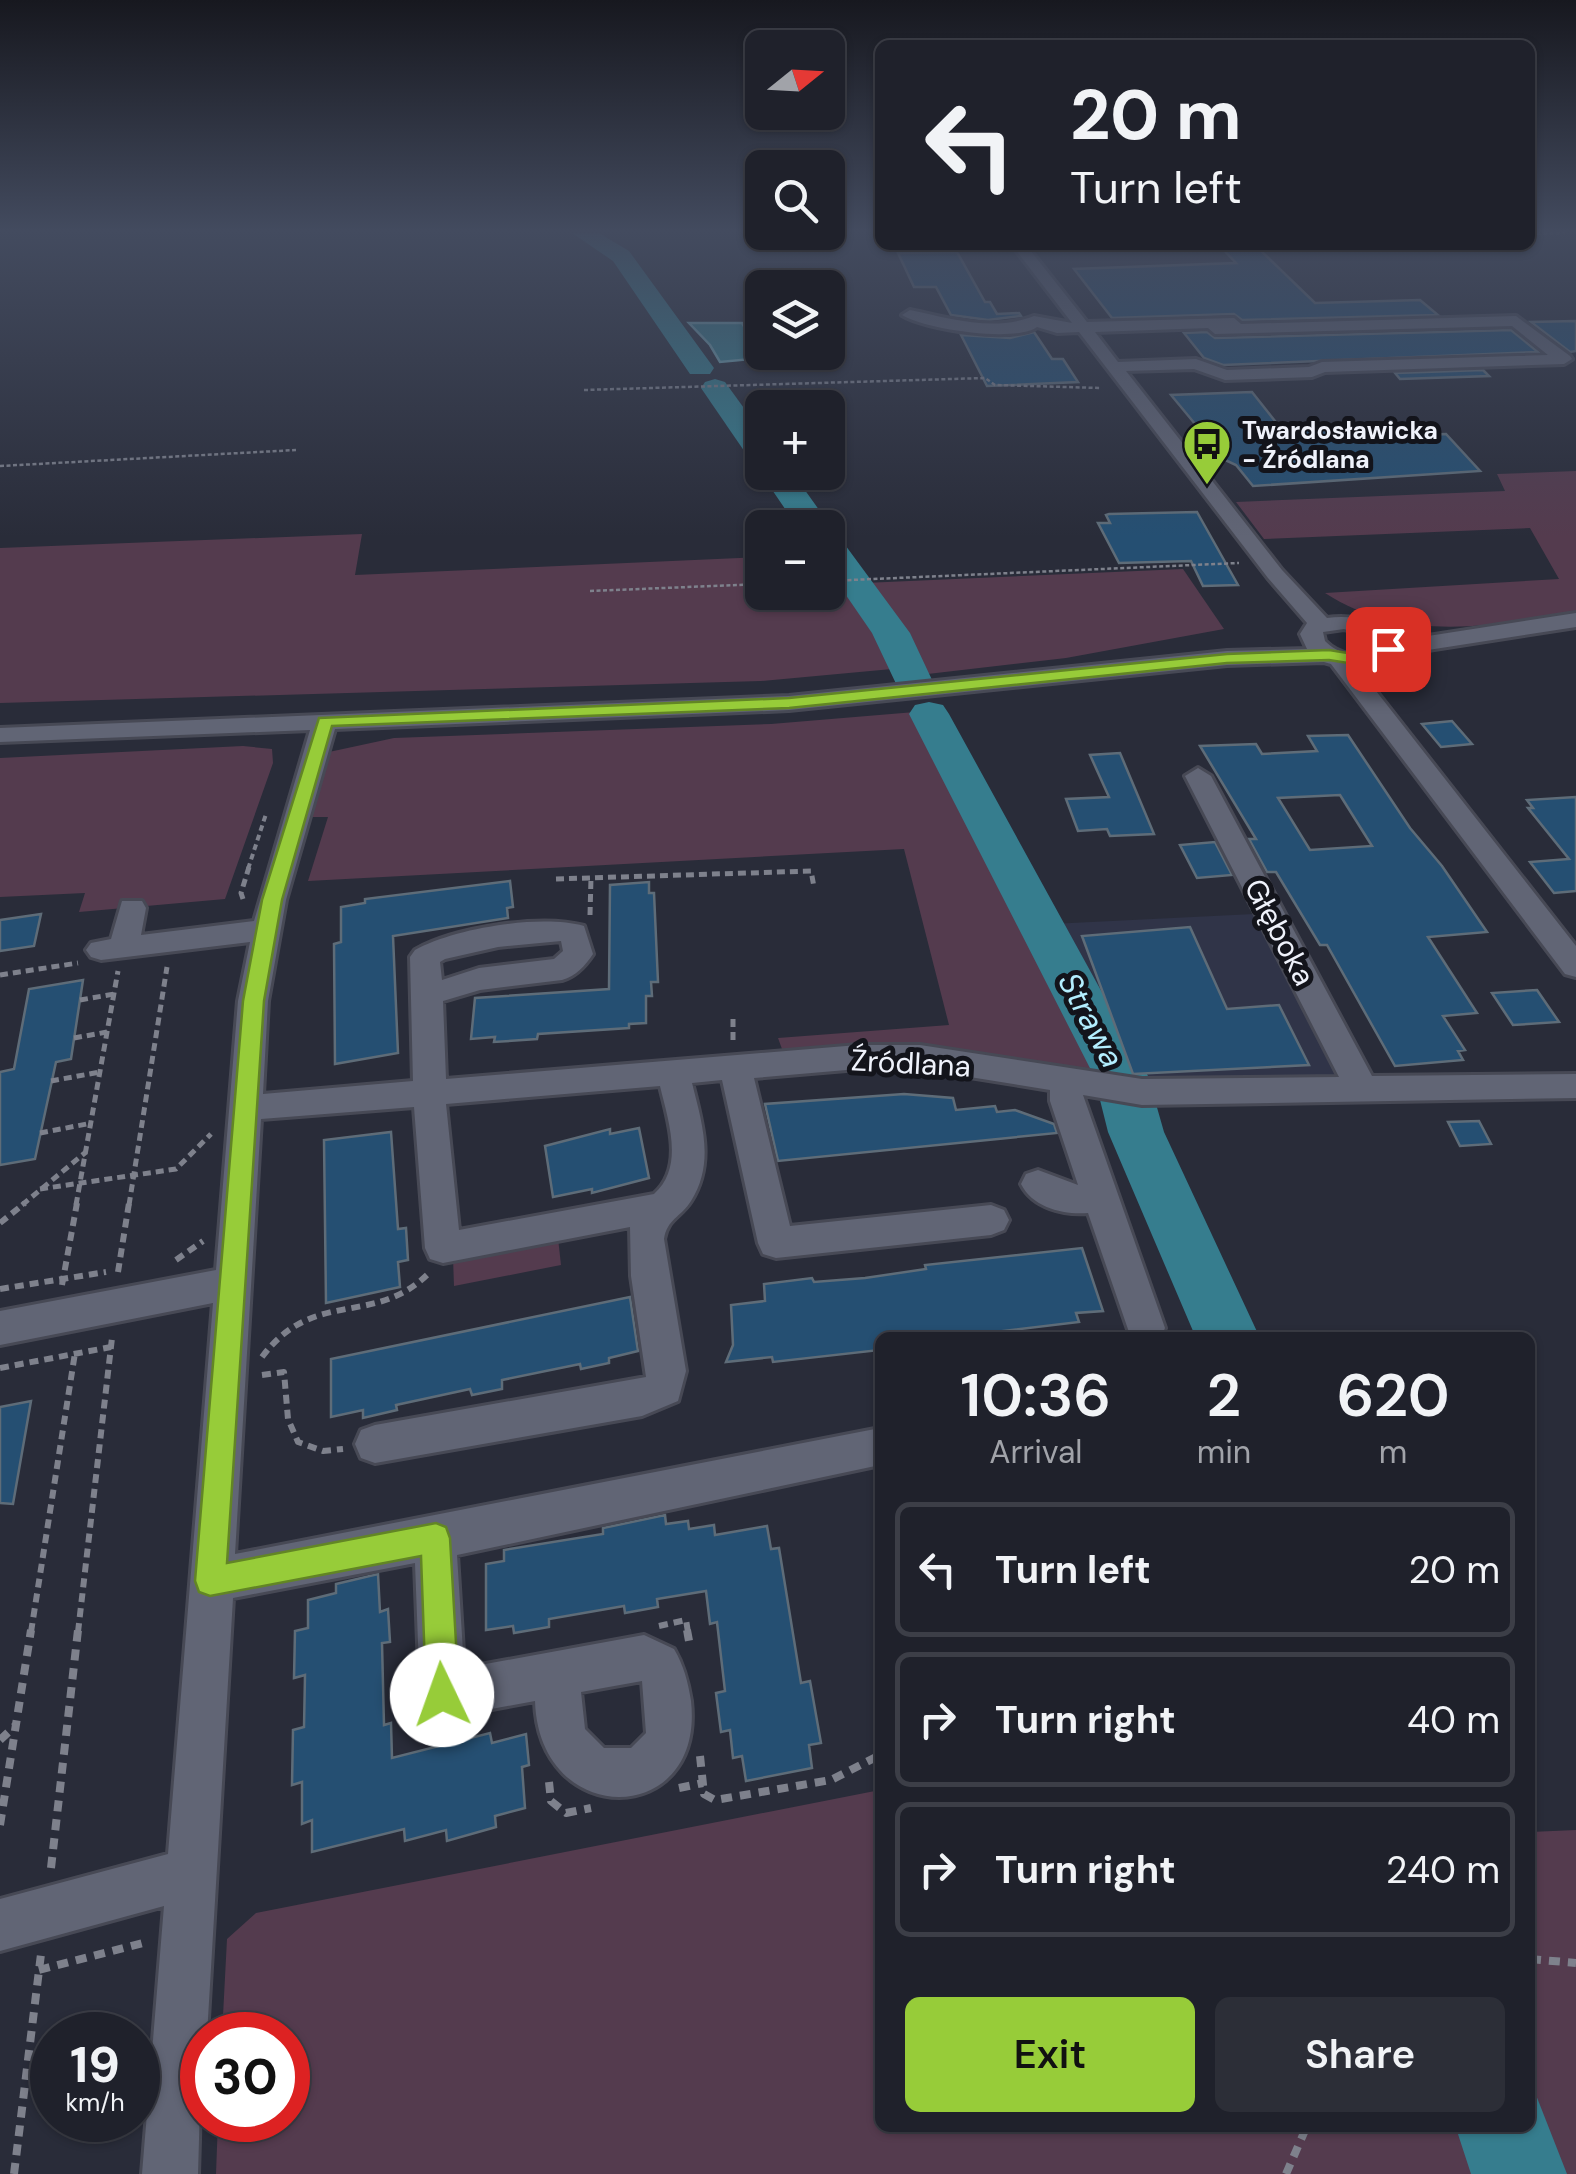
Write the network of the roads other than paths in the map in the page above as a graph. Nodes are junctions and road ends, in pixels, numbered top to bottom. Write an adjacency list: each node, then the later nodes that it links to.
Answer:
1 (1087, 334): 3 (street)
2 (1533, 334): 3 (street)
3 (1113, 367): 4 (street)
4 (1286, 584): 6 (street); 8 (street)
5 (1576, 620): 9 (street)
6 (1345, 622): 7 (street); 8 (street)
7 (1371, 629): 9 (street); 10 (street)
8 (1316, 631): 11 (street); 12 (street)
9 (1496, 632): 10 (street)
10 (1382, 654): 11 (street); 13 (street)
11 (1334, 657): 12 (street); 13 (street)
12 (1227, 658): 14 (street)
13 (1382, 716): 21 (street)
14 (325, 721): 16 (street); 19 (street)
15 (0, 727): 16 (street)
16 (168, 728): 17 (street)
17 (0, 735)
18 (1198, 776): 27 (street, Głęboka)
19 (256, 906): 20 (street); 29 (street)
20 (132, 908)
21 (1576, 967)
22 (428, 995): 28 (street)
23 (732, 1058): 24 (street, Źródlana); 25 (street, Źródlana); 33 (street)
24 (673, 1072): 28 (street, Źródlana); 32 (street)
25 (1067, 1081): 27 (street, Źródlana); 31 (street)
26 (1576, 1086): 27 (street, Źródlana)
27 (1362, 1089)
28 (429, 1092): 29 (street, Źródlana); 32 (street)
29 (246, 1108): 34 (street)
30 (1038, 1184): 31 (street)
31 (1099, 1198): 36 (street)
32 (660, 1207): 37 (street)
33 (992, 1220)
34 (233, 1283): 35 (street); 40 (street)
35 (0, 1328)
36 (1146, 1328)
37 (376, 1444)
38 (875, 1448): 39 (street)
39 (436, 1538): 40 (street); 41 (street)
40 (210, 1581): 42 (street)
41 (558, 1674)
42 (188, 1874): 43 (street); 44 (street)
43 (23, 1920)
44 (170, 2174)

